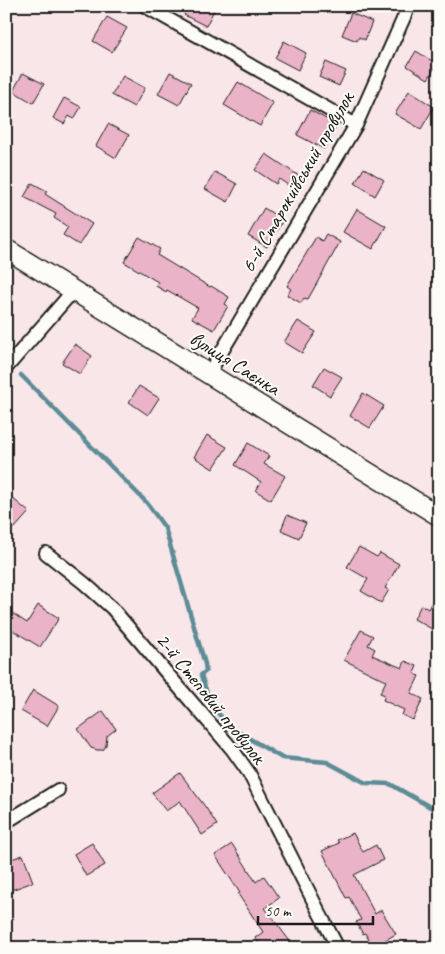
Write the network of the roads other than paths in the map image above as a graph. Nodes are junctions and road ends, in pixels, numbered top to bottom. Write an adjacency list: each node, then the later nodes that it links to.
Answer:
1 (145, 6): 3 (street)
2 (409, 6): 3 (street, 6-й Старокиївський провулок)
3 (356, 125): 7 (street, 6-й Старокиївський провулок)
4 (6, 249): 5 (street, вулиця Саєнка)
5 (73, 291): 6 (street); 7 (street, вулиця Саєнка)
6 (6, 368)
7 (208, 373): 8 (street, вулиця Саєнка)
8 (439, 516)
9 (46, 553): 12 (street, 2-й Степовий провулок)
10 (58, 790): 11 (street)
11 (6, 822)
12 (338, 948)

